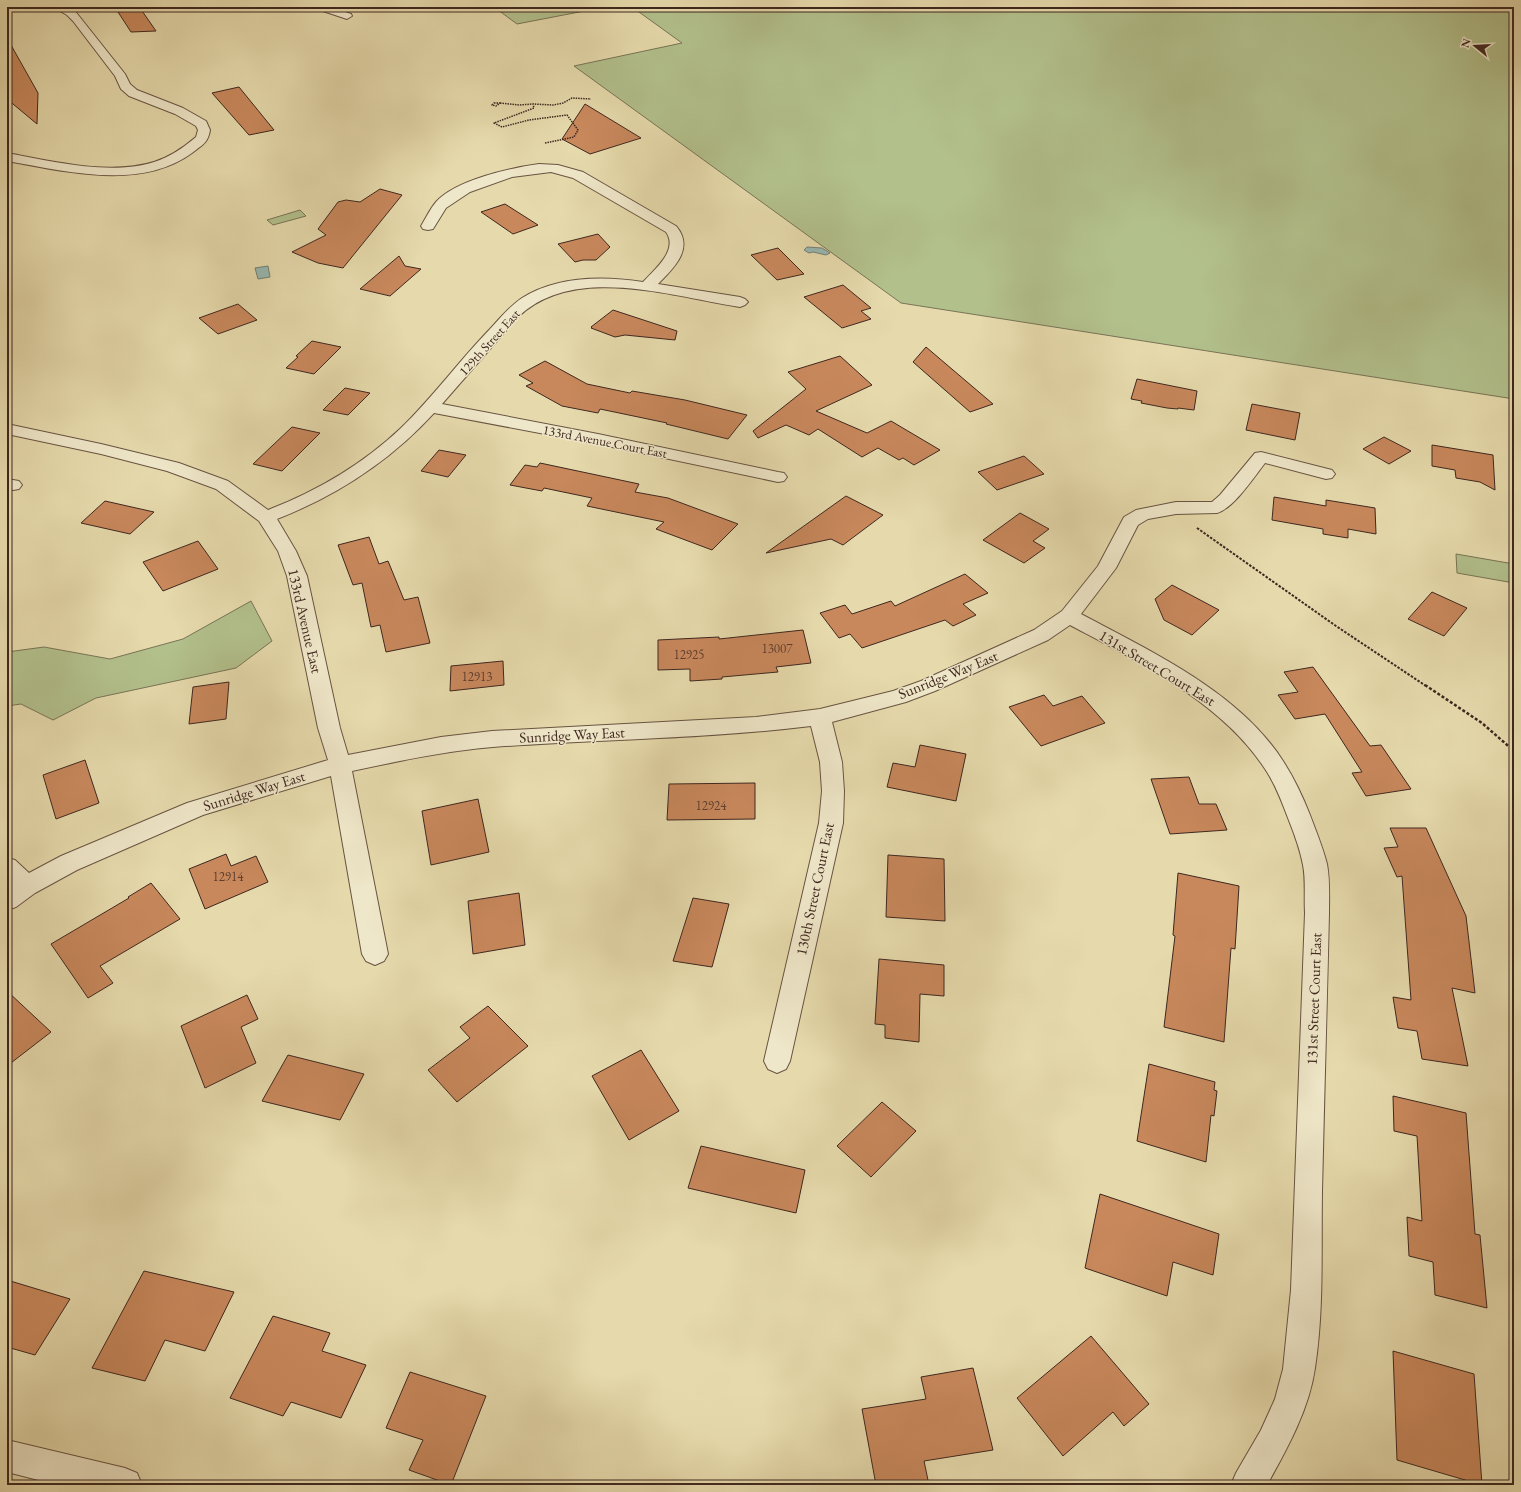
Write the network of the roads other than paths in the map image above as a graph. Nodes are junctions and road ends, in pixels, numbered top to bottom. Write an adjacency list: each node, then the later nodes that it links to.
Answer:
1 (58, 7): 4 (street)
2 (321, 7): 3 (street)
3 (347, 16)
4 (7, 157)
5 (428, 226): 6 (street)
6 (647, 286): 7 (street, 129th Street East); 8 (street, 129th Street East)
7 (740, 302)
8 (431, 407): 11 (street, 133rd Avenue Court East); 12 (street, 129th Street East)
9 (7, 429): 12 (street, 133rd Avenue East)
10 (1326, 474): 13 (street, Sunridge Way East)
11 (778, 477)
12 (266, 517): 15 (street, 133rd Avenue East)
13 (1069, 616): 14 (street, Sunridge Way East); 23 (street, 131st Street Court East)
14 (820, 717): 15 (street, Sunridge Way East); 20 (street, 130th Street Court East)
15 (340, 765): 17 (street, Sunridge Way East); 19 (street, 133rd Avenue East)
16 (7, 867): 17 (street)
17 (26, 886): 18 (street, Sunridge Way East)
18 (7, 900)
19 (375, 954)
20 (777, 1061)
21 (7, 1456): 22 (street)
22 (125, 1485)
23 (1248, 1485)

